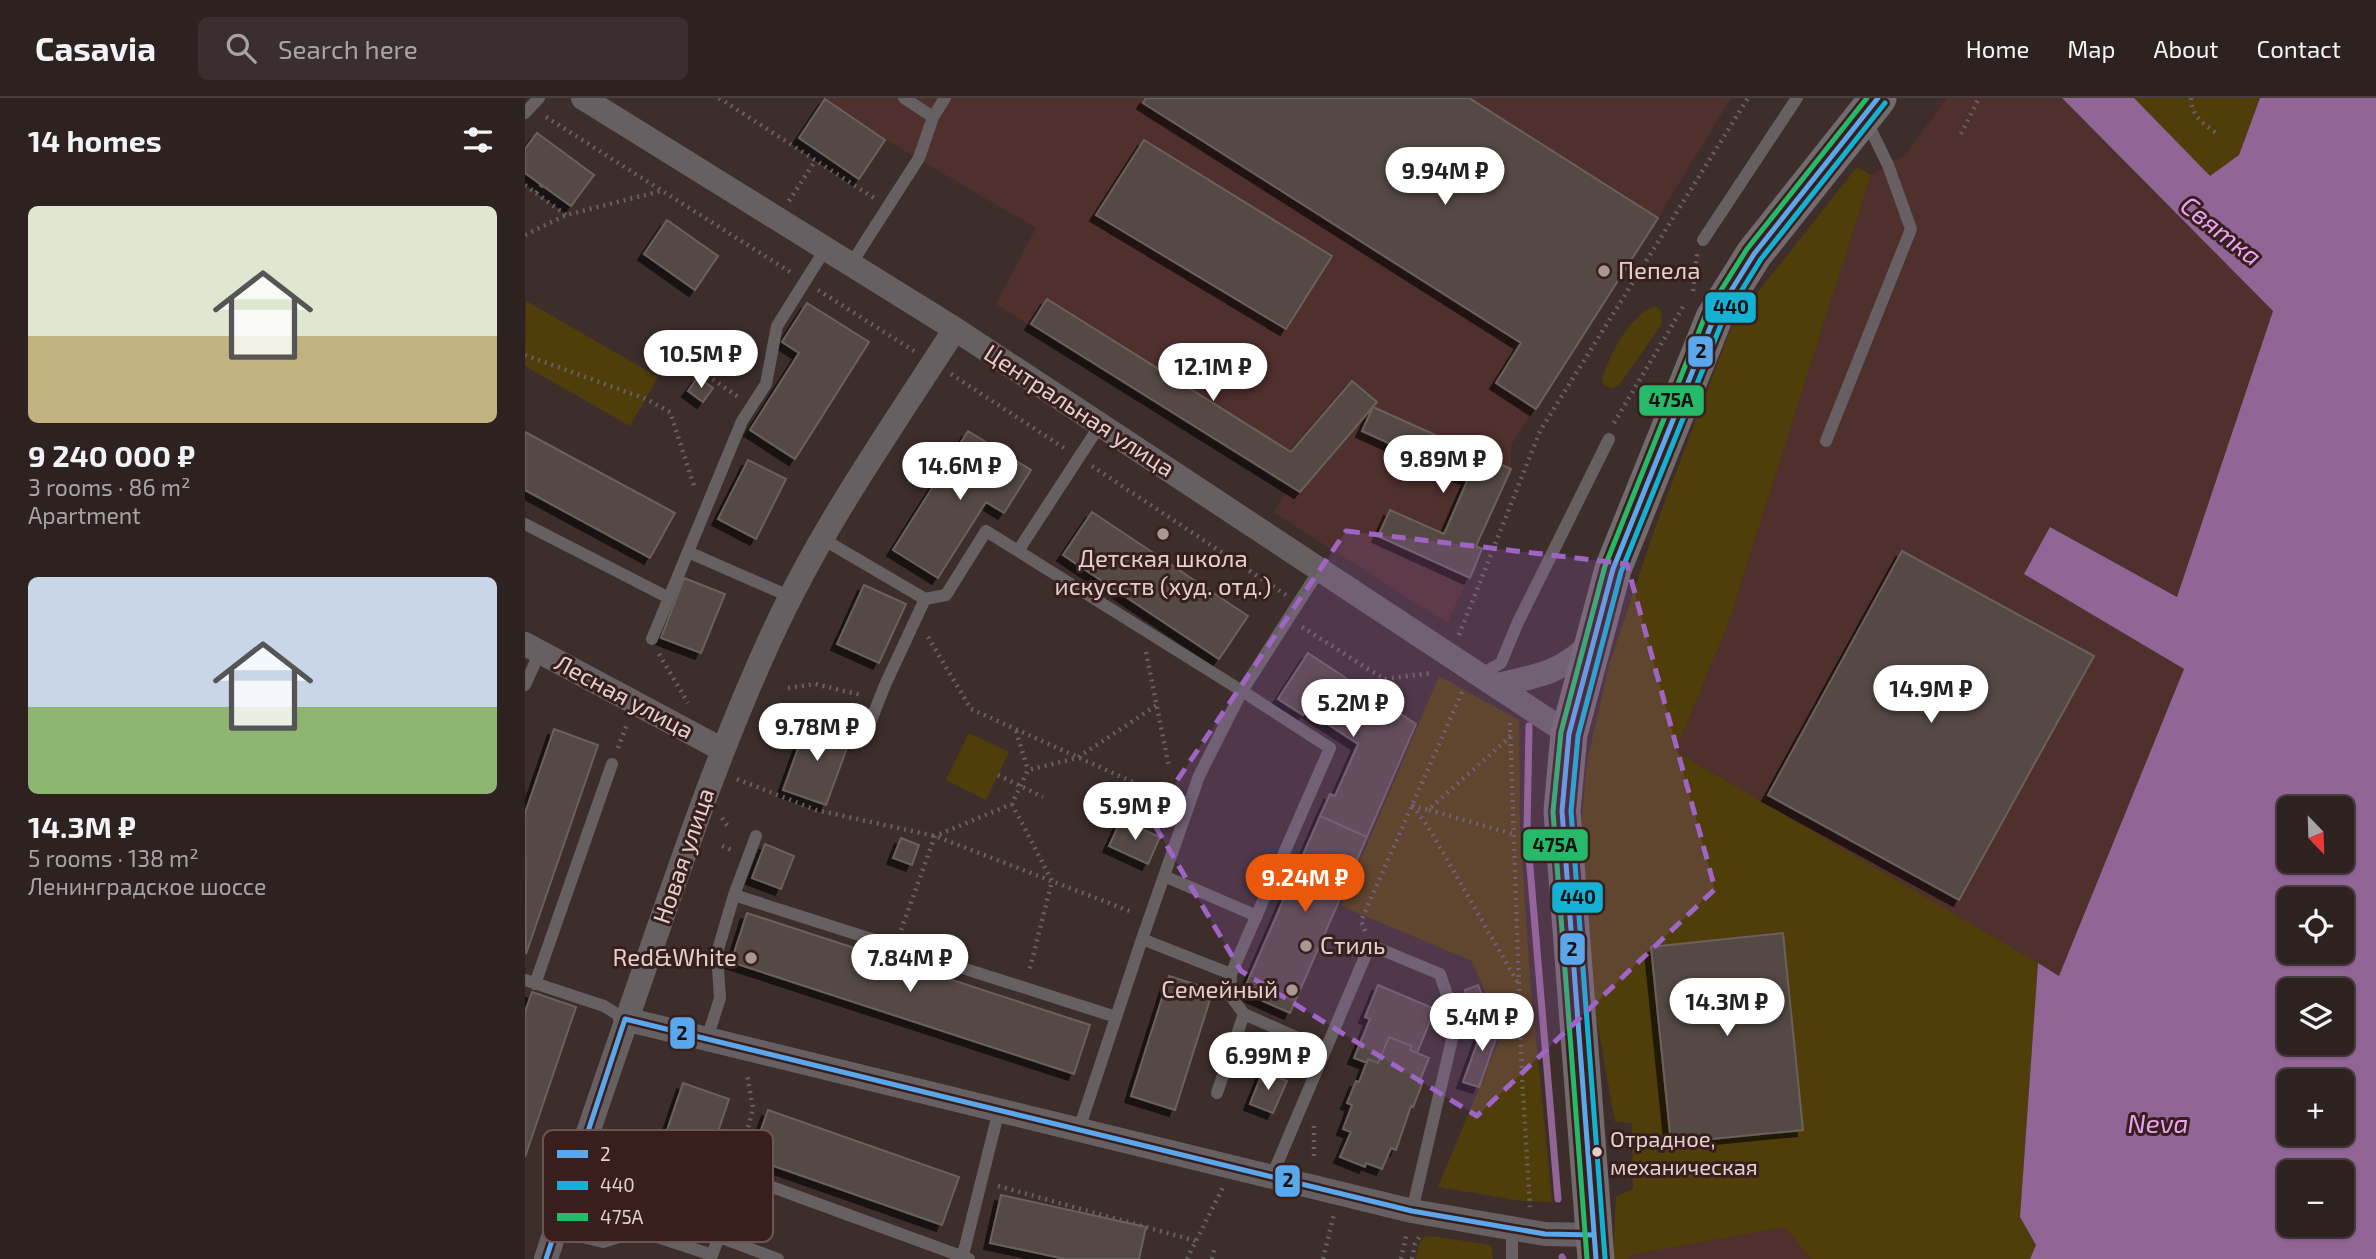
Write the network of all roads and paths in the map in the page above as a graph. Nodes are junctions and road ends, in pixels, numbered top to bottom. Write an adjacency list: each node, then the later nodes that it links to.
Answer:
1 (583, 98): 24 (street, Центральная улица)
2 (719, 98): 14 (path)
3 (904, 98): 11 (lane)
4 (945, 98): 11 (lane)
5 (1748, 98): 52 (path)
6 (1797, 98): 23 (lane)
7 (1979, 98): 13 (path)
8 (2191, 98): 12 (path)
9 (531, 106): 17 (path)
10 (1871, 107): 34 (lane); 50 (main road)
11 (933, 117): 19 (lane)
12 (2216, 133)
13 (1961, 134)
14 (815, 161): 19 (path); 20 (path)
15 (525, 184): 18 (path)
16 (542, 185): 18 (path)
17 (662, 191): 21 (path); 26 (path)
18 (537, 193): 21 (path)
19 (887, 207): 25 (lane)
20 (785, 208)
21 (566, 215): 22 (path)
22 (525, 235)
23 (1703, 240): 33 (path)
24 (826, 248): 25 (street, Центральная улица); 26 (lane)
25 (851, 264): 27 (street, Центральная улица)
26 (805, 281): 29 (path); 31 (lane)
27 (955, 329): 29 (street, Новая улица); 32 (street, Центральная улица)
28 (525, 355): 36 (path)
29 (933, 363): 35 (path); 38 (street, Новая улица)
30 (707, 375): 31 (path)
31 (751, 406): 36 (lane)
32 (1100, 425): 35 (lane); 41 (street, Центральная улица)
33 (1609, 439): 53 (lane)
34 (1826, 441)
35 (1079, 457): 39 (lane); 45 (path)
36 (703, 513): 40 (lane)
37 (525, 524): 43 (lane)
38 (821, 538): 42 (street, Новая улица); 44 (lane)
39 (1018, 551): 44 (lane); 48 (lane)
40 (688, 552): 42 (lane); 43 (lane)
41 (1320, 569): 45 (lane); 52 (street, Центральная улица)
42 (791, 597): 65 (street, Новая улица)
43 (669, 598): 49 (lane)
44 (925, 599): 46 (lane)
45 (1298, 603): 47 (lane)
46 (916, 618): 57 (lane); 62 (path)
47 (1289, 619): 52 (path); 56 (lane)
48 (1141, 627): 56 (lane); 59 (path)
49 (652, 639): 65 (path)
50 (1594, 639): 53 (street); 63 (main road)
51 (533, 648): 54 (lane); 58 (street, Лесная улица)
52 (1447, 663): 53 (street, Центральная улица); 74 (path)
53 (1488, 680): 63 (street, Центральная улица)
54 (525, 685)
55 (788, 688): 57 (path)
56 (1242, 691): 75 (lane); 83 (lane)
57 (879, 700): 61 (lane)
58 (635, 703): 65 (street, Лесная улица); 67 (path)
59 (1157, 705): 66 (path); 68 (path)
60 (1510, 710): 64 (path)
61 (868, 728)
62 (1016, 730): 66 (path); 69 (path)
63 (1569, 734): 117 (main road)
64 (1510, 736): 76 (path); 77 (path)
65 (713, 754): 79 (path); 94 (street, Новая улица)
66 (1077, 758): 69 (path); 75 (path)
67 (612, 764): 89 (lane)
68 (1169, 767)
69 (1028, 770): 71 (path)
70 (998, 775): 71 (path)
71 (1021, 786): 72 (path); 73 (path)
72 (1043, 797)
73 (1012, 804): 79 (path); 81 (path)
74 (1413, 806): 76 (path); 86 (path); 90 (path)
75 (1189, 807): 80 (lane)
76 (1428, 810): 77 (path)
77 (1513, 834): 90 (path)
78 (755, 836): 82 (lane)
79 (935, 836): 81 (path); 87 (path)
80 (1164, 876): 83 (lane); 84 (lane)
81 (1052, 881): 84 (path); 91 (path)
82 (734, 895): 87 (lane); 95 (lane)
83 (1257, 916): 88 (lane)
84 (1150, 919): 85 (lane)
85 (1142, 939): 88 (lane); 93 (lane)
86 (1370, 945): 97 (lane); 109 (lane)
87 (895, 947): 91 (lane)
88 (1231, 974): 92 (lane)
89 (530, 982): 94 (lane)
90 (1520, 986): 108 (path)
91 (1025, 988): 93 (lane)
92 (1244, 1014): 97 (lane); 98 (lane)
93 (1116, 1017): 100 (lane)
94 (625, 1019): 95 (street); 101 (street, Новая улица)
95 (707, 1040): 96 (street)
96 (736, 1046): 99 (street); 102 (path)
97 (1325, 1050): 103 (lane)
98 (1217, 1093)
99 (999, 1110): 100 (street); 105 (lane)
100 (1079, 1129): 103 (street)
101 (588, 1130)
102 (747, 1130)
103 (1272, 1176): 107 (street)
104 (1228, 1177): 111 (path)
105 (980, 1181): 111 (path); 118 (lane)
106 (773, 1187): 118 (lane)
107 (1339, 1193): 109 (street); 123 (path)
108 (1530, 1209)
109 (1412, 1211): 110 (street)
110 (1512, 1228): 117 (street); 124 (lane)
111 (1196, 1241): 121 (path)
112 (551, 1242): 119 (street, Новая улица)
113 (672, 1242): 114 (lane)
114 (717, 1242)
115 (732, 1242): 120 (lane)
116 (1215, 1246): 122 (path)
117 (1595, 1247)
118 (964, 1258)
119 (546, 1259)
120 (778, 1259)
121 (1187, 1259)
122 (1212, 1259)
123 (1323, 1259)
124 (1512, 1259)

